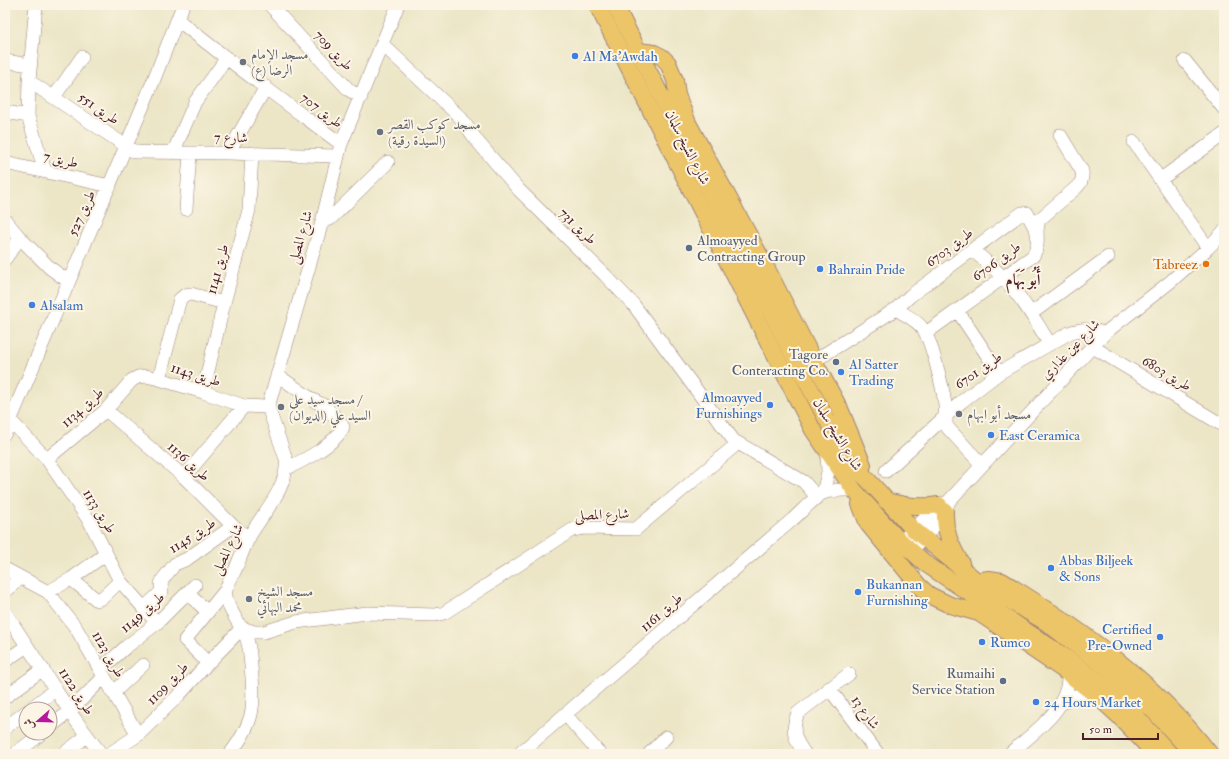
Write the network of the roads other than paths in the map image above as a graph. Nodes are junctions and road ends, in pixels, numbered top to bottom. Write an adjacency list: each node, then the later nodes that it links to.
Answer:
1 (36, 5): 15 (street)
2 (183, 5): 8 (street, طريق 527)
3 (270, 5): 20 (street, طريق 709)
4 (398, 5): 9 (street, شارع المصلى)
5 (586, 5): 16 (main road)
6 (597, 5): 16 (main road, شارع الشيخ سلمان)
7 (615, 5): 10 (main road, شارع الشيخ سلمان)
8 (178, 20): 12 (street, طريق 707); 27 (street, طريق 527)
9 (382, 44): 20 (street, شارع المصلى); 71 (street, طريق 731)
10 (639, 52): 58 (main road); 78 (main road, شارع الشيخ سلمان)
11 (82, 57): 19 (street, طريق 551)
12 (226, 59): 18 (street, طريق 707); 29 (street)
13 (1185, 60): 21 (street)
14 (5, 61): 15 (street)
15 (30, 65): 17 (street)
16 (635, 80): 72 (main road, شارع الشيخ سلمان)
17 (29, 81): 19 (street, طريق 551); 23 (street)
18 (266, 87): 28 (street, طريق 707); 31 (street)
19 (54, 97): 27 (street, طريق 551)
20 (361, 97): 28 (street, شارع المصلى)
21 (1224, 109)
22 (5, 112): 23 (street)
23 (28, 116): 35 (street)
24 (1224, 134): 36 (street)
25 (1060, 135): 41 (street)
26 (1134, 142): 36 (street)
27 (126, 147): 29 (street, شارع 7); 37 (street, طريق 527)
28 (339, 150): 32 (street, شارع 7); 40 (street, شارع المصلى)
29 (173, 153): 30 (street, شارع 7)
30 (190, 153): 31 (street, شارع 7); 38 (street)
31 (228, 153): 32 (street, شارع 7)
32 (252, 153): 50 (street, طريق 1141)
33 (388, 162): 40 (street)
34 (5, 163): 35 (street, طريق 7)
35 (45, 171): 37 (street, طريق 7)
36 (1161, 179): 44 (street)
37 (110, 186): 49 (street, طريق 527)
38 (186, 209)
39 (5, 220): 43 (street)
40 (322, 222): 60 (street, شارع المصلى)
41 (1036, 230): 45 (street, طريق 6703); 48 (street, طريق 6706)
42 (1224, 231): 44 (street, شارع عين عذاري)
43 (20, 238): 47 (street); 49 (street)
44 (1208, 248): 55 (street, شارع عين عذاري)
45 (972, 250): 48 (street); 51 (street, طريق 6703)
46 (1108, 257): 53 (street)
47 (5, 260)
48 (1003, 277): 52 (street, طريق 6706); 53 (street)
49 (68, 281): 68 (street, طريق 527)
50 (224, 303): 62 (street); 63 (street, طريق 1141)
51 (896, 309): 54 (street); 58 (street, طريق 6703)
52 (957, 310): 54 (street, طريق 6706); 59 (street)
53 (1032, 313): 56 (street)
54 (926, 333): 67 (street)
55 (1105, 334): 56 (street, طريق 6701); 57 (street, شارع عين عذاري)
56 (1049, 343): 59 (street, طريق 6701)
57 (1093, 346): 69 (street, طريق 6803); 74 (street, شارع عين عذاري)
58 (814, 361): 78 (main road)
59 (999, 373): 67 (street, طريق 6701)
60 (277, 375): 65 (street, شارع المصلى); 75 (street)
61 (138, 377): 62 (street, طريق 1143); 66 (street, طريق 1134)
62 (159, 379): 63 (street, طريق 1143)
63 (204, 392): 64 (street, طريق 1143)
64 (244, 406): 65 (street, طريق 1143); 77 (street)
65 (268, 407): 75 (street)
66 (106, 410): 73 (street, طريق 1134); 77 (street, طريق 1136)
67 (945, 415): 74 (street); 76 (street, طريق 6701)
68 (10, 420): 70 (street, طريق 527); 73 (street, طريق 1133)
69 (1224, 426)
70 (5, 433)
71 (738, 443): 80 (street); 103 (street, شارع المصلى)
72 (827, 452): 79 (main road, شارع الشيخ سلمان); 80 (street)
73 (47, 460): 87 (street, طريق 1133)
74 (982, 465): 82 (street, شارع عين عذاري)
75 (287, 468): 85 (street, شارع المصلى)
76 (886, 471)
77 (184, 477): 83 (street, طريق 1136)
78 (869, 482): 81 (main road, شارع الشيخ سلمان)
79 (854, 490): 80 (street); 86 (main road, شارع الشيخ سلمان); 97 (main road)
80 (820, 495): 120 (street, طريق 1161)
81 (886, 500): 82 (main road); 84 (main road, شارع الشيخ سلمان)
82 (944, 506): 84 (street, شارع عين عذاري); 90 (main road)
83 (233, 526): 85 (street, طريق 1136); 98 (street, طريق 1145)
84 (918, 534): 86 (street, شارع عين عذاري); 90 (main road, شارع الشيخ سلمان)
85 (249, 538): 94 (street, شارع المصلى)
86 (906, 547): 88 (main road, شارع الشيخ سلمان)
87 (106, 554): 92 (street); 93 (street, طريق 1133)
88 (926, 564): 97 (main road); 140 (main road, شارع الشيخ سلمان)
89 (5, 569): 91 (street, طريق 1123)
90 (964, 570): 102 (main road, شارع الشيخ سلمان)
91 (20, 578): 95 (street); 96 (street, طريق 1123)
92 (71, 579): 93 (street); 96 (street)
93 (120, 581): 98 (street, طريق 1133)
94 (225, 591): 100 (street); 103 (street, شارع المصلى)
95 (5, 592)
96 (48, 592): 109 (street, طريق 1123)
97 (950, 605): 111 (main road)
98 (144, 608): 101 (street, طريق 1133)
99 (5, 612): 104 (street, طريق 1122)
100 (208, 612): 101 (street, طريق 1149); 106 (street)
101 (157, 623): 109 (street, طريق 1149)
102 (1059, 624): 141 (main road); 142 (main road)
103 (242, 628): 106 (street, طريق 1109); 132 (street)
104 (27, 646): 105 (street); 108 (street, طريق 1122)
105 (5, 661)
106 (208, 663): 124 (street, طريق 1109)
107 (143, 665): 114 (street)
108 (43, 669): 113 (street, طريق 1122); 116 (street)
109 (102, 674): 114 (street, طريق 1123); 119 (street, طريق 1149)
110 (849, 674): 112 (street)
111 (1068, 674): 115 (main road); 118 (street)
112 (829, 688): 136 (street); 137 (street, شارع 13)
113 (56, 689): 117 (street); 119 (street, طريق 1122)
114 (113, 693): 124 (street, طريق 1123)
115 (1097, 696): 118 (street); 139 (main road)
116 (5, 697)
117 (40, 701)
118 (1061, 704): 138 (street)
119 (70, 711): 122 (street, طريق 1149); 125 (street, طريق 1122)
120 (565, 714): 133 (street, طريق 1161); 134 (street)
121 (18, 718): 123 (street)
122 (58, 721)
123 (5, 728)
124 (138, 735): 131 (street, طريق 1109)
125 (88, 736): 129 (street); 130 (street, طريق 1122)
126 (666, 737): 135 (street)
127 (32, 741): 128 (street)
128 (15, 754)
129 (63, 754)
130 (101, 754)
131 (109, 754)
132 (230, 754)
133 (519, 754)
134 (600, 754)
135 (649, 754)
136 (805, 754)
137 (878, 754)
138 (1010, 754)
139 (1155, 754)
140 (1170, 754)
141 (1193, 754)
142 (1210, 754)

